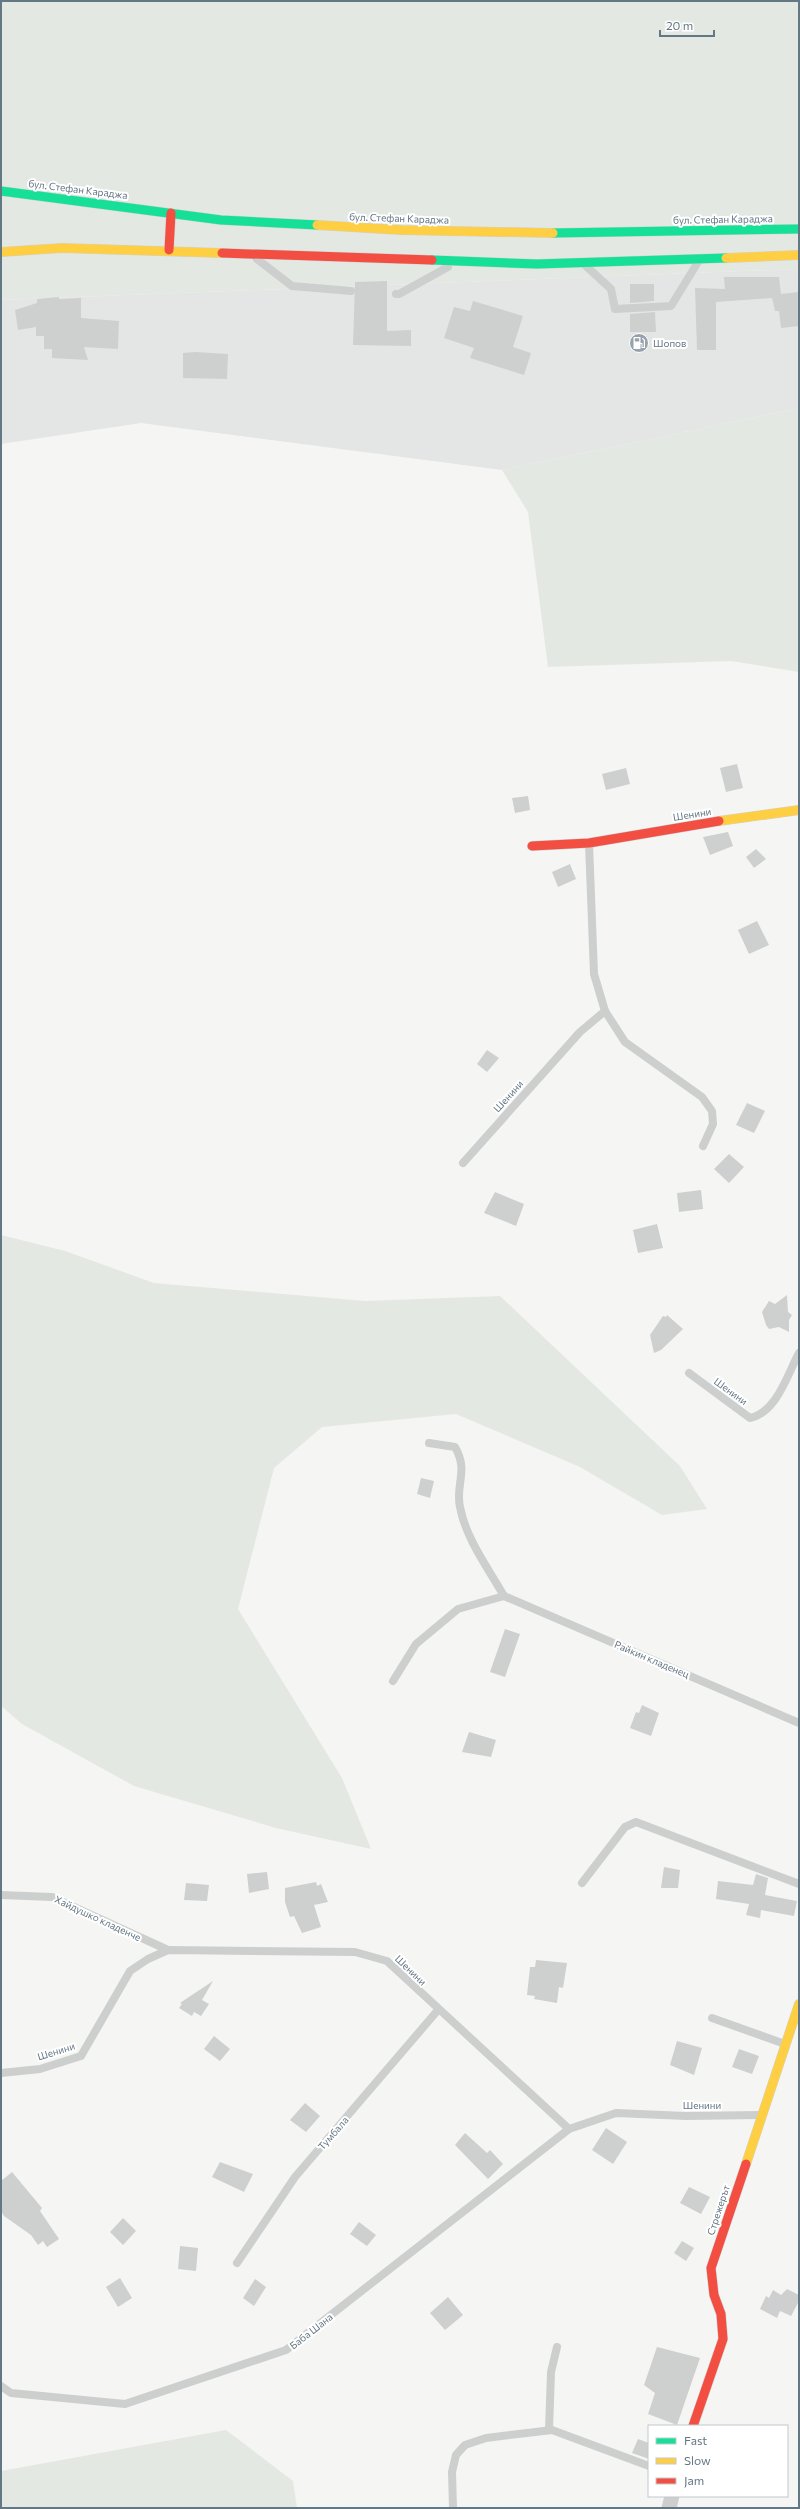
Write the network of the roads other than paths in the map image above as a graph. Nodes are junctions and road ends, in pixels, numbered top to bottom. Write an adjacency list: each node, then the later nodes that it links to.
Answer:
1 (1, 191): 2 (main road, бул. Стефан Караджа)
2 (171, 213): 3 (main road, бул. Стефан Караджа); 4 (main road)
3 (799, 229)
4 (169, 250): 5 (main road); 6 (main road)
5 (1, 252)
6 (248, 253): 9 (main road); 11 (lane)
7 (799, 255): 8 (main road)
8 (700, 258): 10 (main road); 10 (lane)
9 (459, 261): 10 (main road); 12 (lane)
10 (582, 262)
11 (351, 291)
12 (396, 294)
13 (799, 810): 14 (main road, Шенини)
14 (589, 843): 15 (main road, Шенини); 16 (lane)
15 (532, 846)
16 (605, 1011): 17 (lane); 18 (lane, Шенини)
17 (703, 1146)
18 (463, 1163)
19 (799, 1353): 20 (lane, Шенини)
20 (689, 1373)
21 (429, 1443): 22 (lane)
22 (504, 1596): 23 (lane); 24 (lane, Райкин кладенец)
23 (393, 1681)
24 (799, 1723)
25 (582, 1882): 26 (lane)
26 (799, 1884)
27 (1, 1894): 28 (lane, Хайдушко кладенче)
28 (168, 1950): 30 (lane, Шенини); 33 (lane, Шенини)
29 (799, 2004): 32 (main road, Стрежерът)
30 (438, 2010): 35 (lane, Шенини); 36 (lane, Тумбала)
31 (712, 2018): 32 (lane)
32 (784, 2044): 34 (main road, Стрежерът)
33 (1, 2073)
34 (761, 2115): 35 (lane, Шенини); 39 (main road, Стрежерът)
35 (569, 2129): 38 (lane, Баба Шана)
36 (237, 2263)
37 (557, 2347): 40 (lane)
38 (1, 2386)
39 (693, 2425)
40 (549, 2430): 41 (lane); 43 (lane)
41 (648, 2466)
42 (672, 2497): 44 (street)
43 (453, 2508)
44 (669, 2508)

